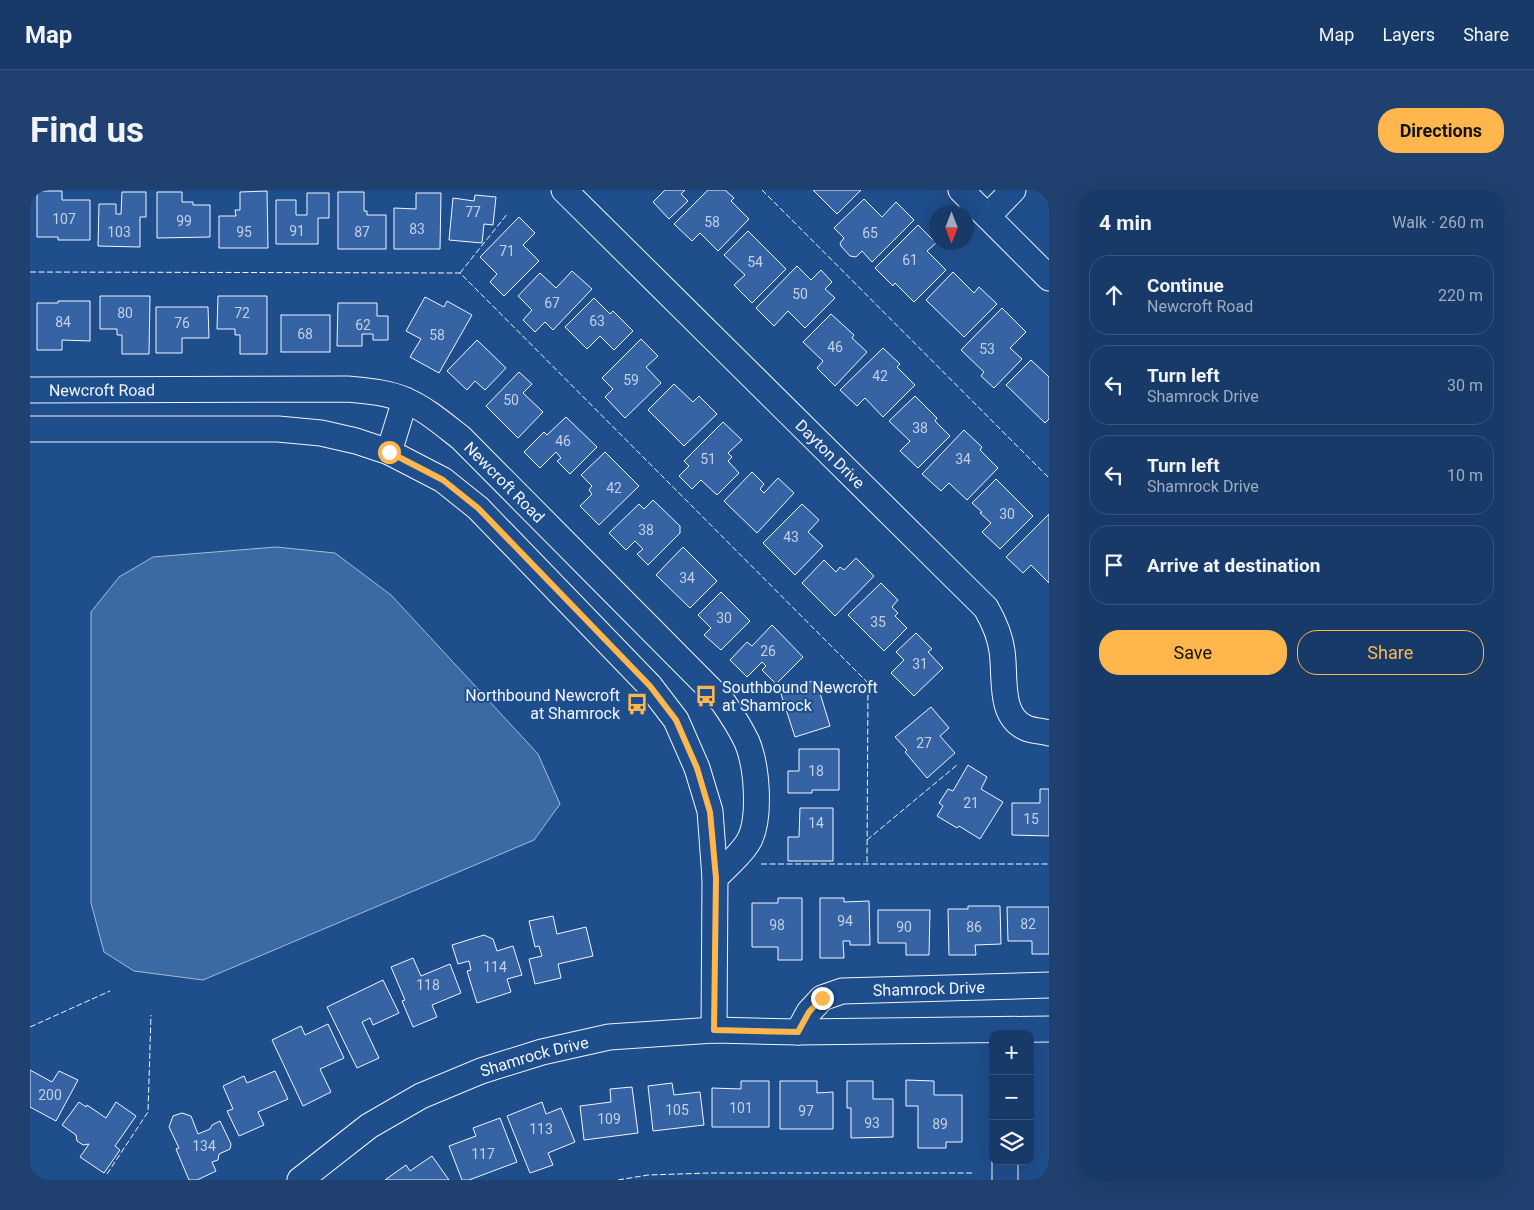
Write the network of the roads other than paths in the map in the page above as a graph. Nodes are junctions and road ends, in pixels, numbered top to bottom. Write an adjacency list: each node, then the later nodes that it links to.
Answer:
1 (564, 190): 10 (street, Dayton Drive)
2 (961, 190): 4 (street)
3 (1013, 190): 4 (street)
4 (988, 216): 5 (street)
5 (1049, 278)
6 (30, 390): 7 (street, Newcroft Road)
7 (405, 400): 9 (street); 11 (street, Newcroft Road)
8 (30, 429): 9 (street)
9 (389, 452): 11 (street)
10 (1049, 733)
11 (716, 878): 14 (street)
12 (1049, 985): 16 (street, Shamrock Drive)
13 (1049, 1029): 15 (street, Shamrock Drive)
14 (714, 1030): 16 (street, Shamrock Drive); 19 (street, Shamrock Drive)
15 (1034, 1030)
16 (798, 1032): 17 (street, Shamrock Drive)
17 (989, 1032)
18 (1005, 1165): 20 (street)
19 (300, 1180)
20 (1004, 1180)

